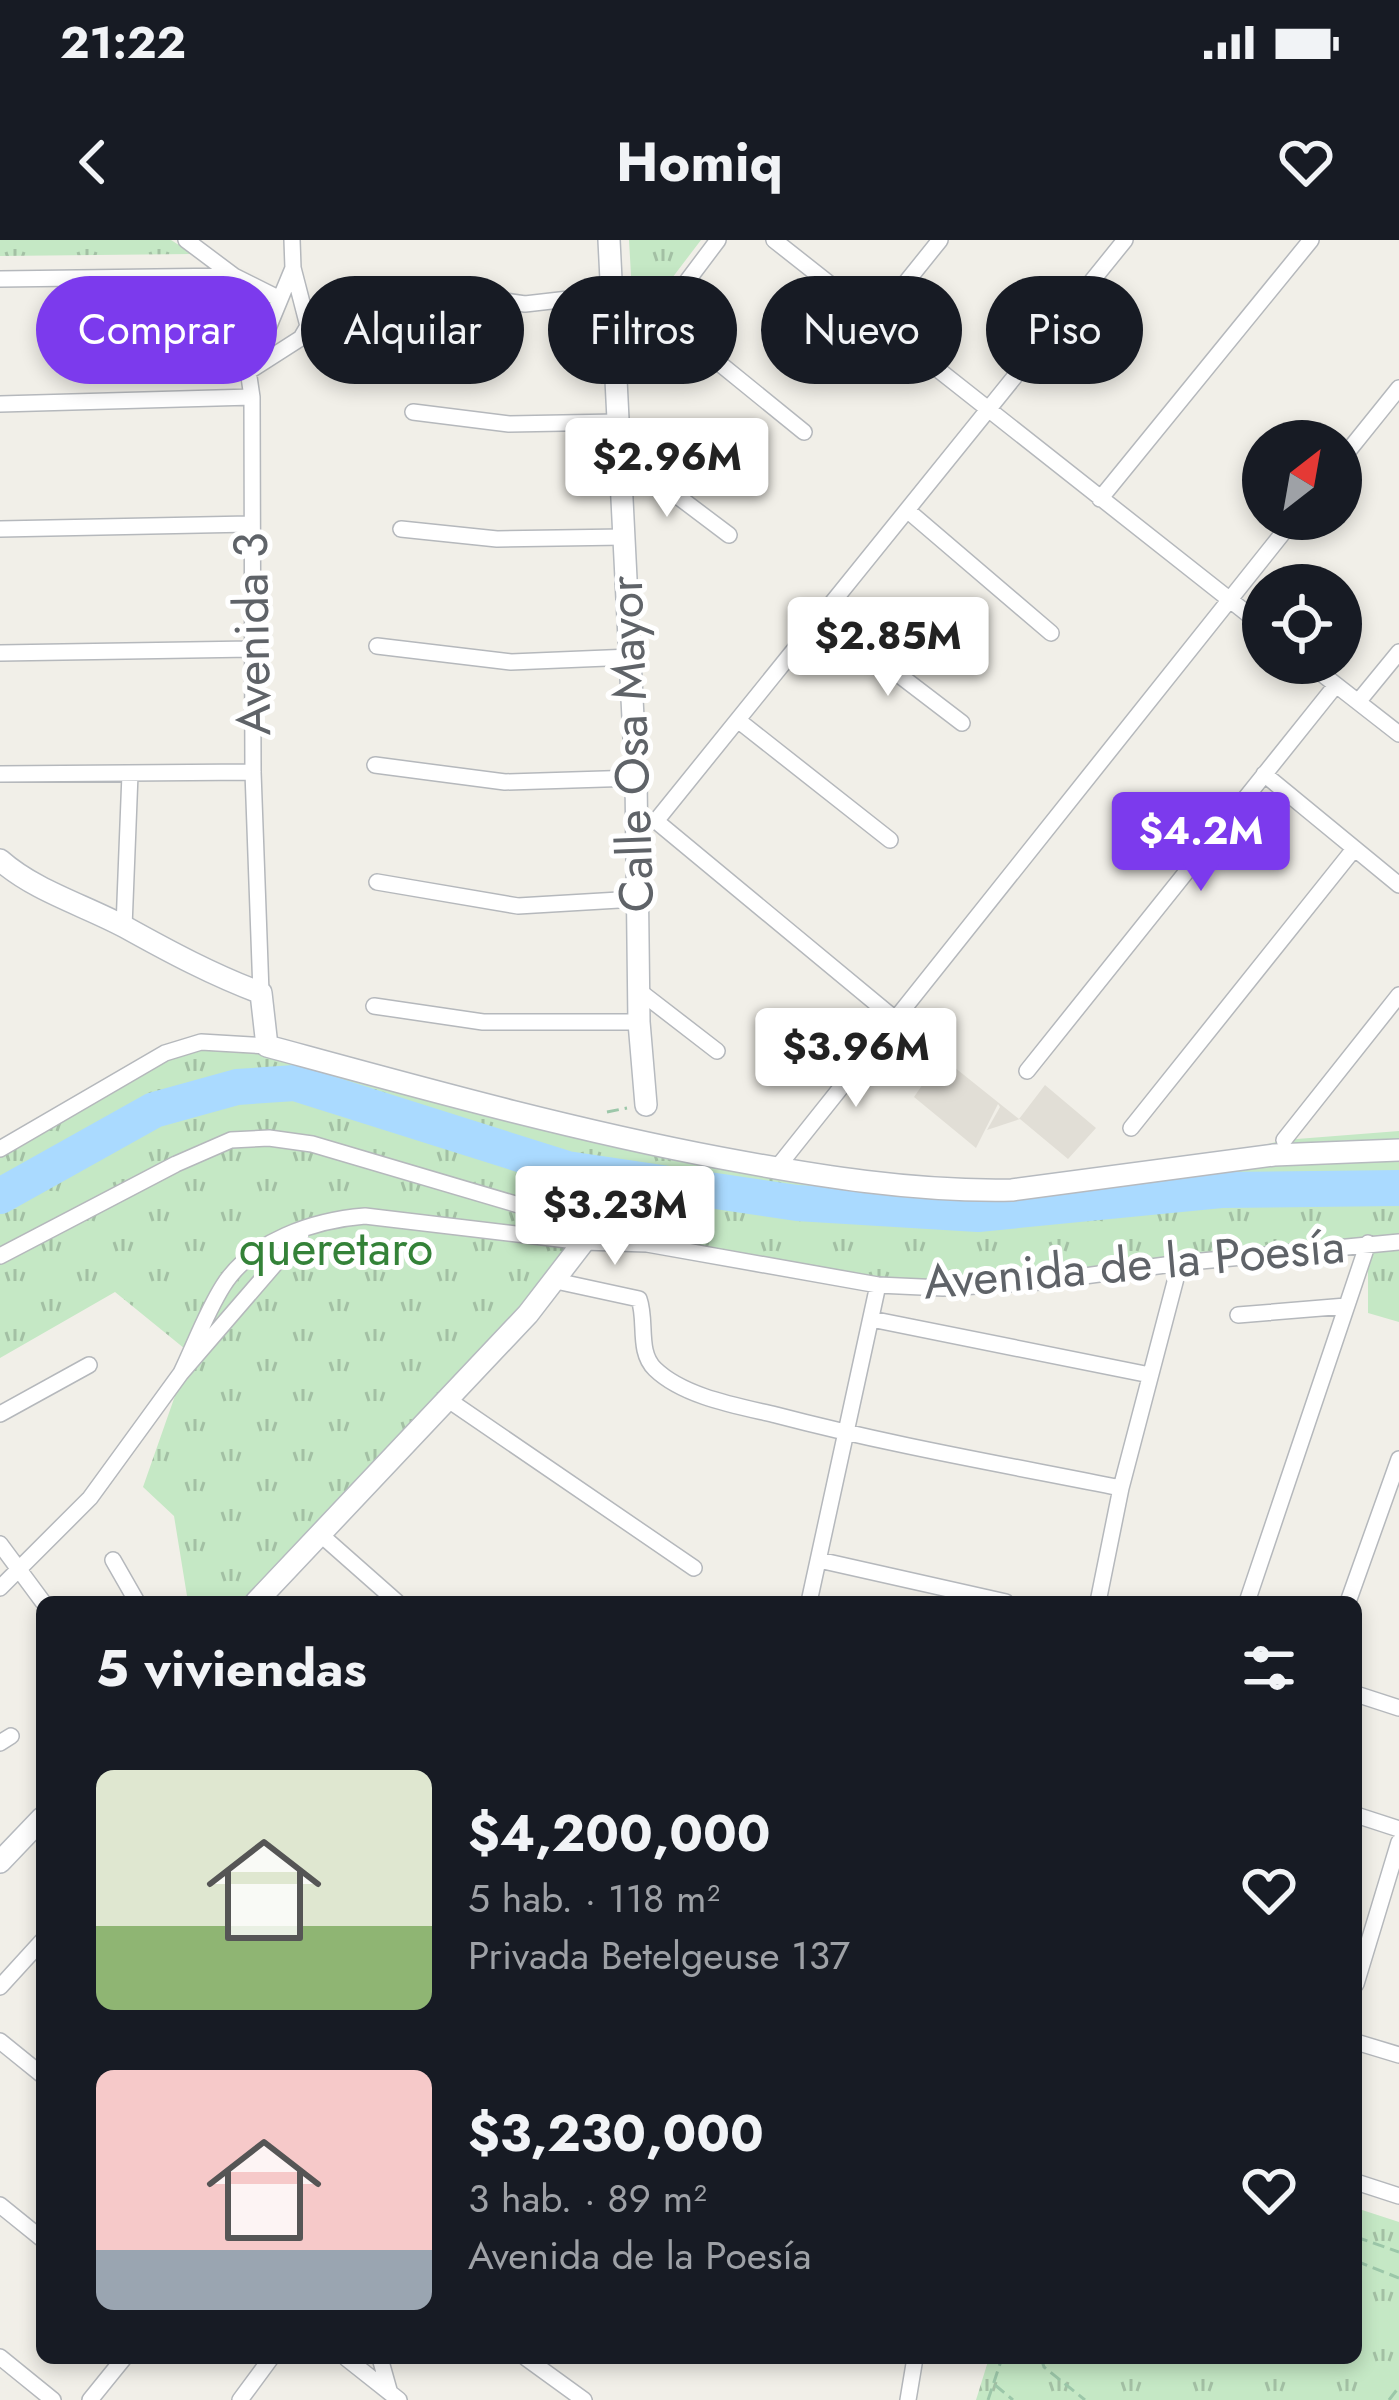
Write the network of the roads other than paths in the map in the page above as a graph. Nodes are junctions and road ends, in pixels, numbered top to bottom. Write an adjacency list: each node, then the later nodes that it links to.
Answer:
1 (186, 240): 10 (street)
2 (292, 240): 9 (street)
3 (609, 240): 11 (main road, Calle Osa Mayor)
4 (718, 240): 12 (street)
5 (774, 240): 13 (street)
6 (940, 240): 14 (street)
7 (1125, 240): 28 (street)
8 (1312, 240): 34 (street)
9 (292, 268): 18 (street); 20 (street)
10 (234, 276)
11 (611, 276)
12 (690, 276)
13 (818, 276)
14 (911, 276)
15 (0, 279): 16 (street)
16 (36, 279)
17 (277, 298): 18 (street)
18 (280, 299): 19 (street)
19 (277, 306)
20 (277, 352)
21 (737, 378): 31 (street)
22 (251, 384): 26 (street, Avenida 3)
23 (614, 384): 30 (main road, Calle Osa Mayor)
24 (955, 384): 28 (street)
25 (1399, 388): 32 (street)
26 (252, 397): 27 (street); 36 (street, Avenida 3)
27 (0, 404)
28 (988, 410): 34 (street); 35 (street)
29 (412, 412): 30 (street)
30 (617, 422): 33 (main road, Calle Osa Mayor)
31 (804, 432)
32 (1362, 434)
33 (621, 475): 39 (street); 40 (main road, Calle Osa Mayor)
34 (1100, 500): 42 (street)
35 (908, 510): 44 (street); 45 (street)
36 (250, 524): 37 (street); 47 (street, Avenida 3)
37 (0, 529)
38 (401, 530): 40 (street)
39 (729, 535)
40 (624, 537): 50 (main road, Calle Osa Mayor)
41 (1277, 540): 42 (street)
42 (1230, 600): 43 (street); 74 (street)
43 (1242, 609)
44 (822, 616): 53 (street); 54 (street)
45 (1051, 634)
46 (377, 646): 50 (street)
47 (252, 650): 49 (street); 57 (street, Avenida 3)
48 (1399, 652): 52 (street)
49 (0, 653)
50 (631, 657): 61 (main road, Calle Osa Mayor)
51 (1336, 685): 52 (street); 58 (street)
52 (1358, 702): 55 (street)
53 (739, 721): 62 (street); 63 (street)
54 (962, 723)
55 (1399, 734)
56 (375, 765): 61 (street)
57 (254, 772): 60 (street); 71 (street, Avenida 3)
58 (1264, 773): 64 (street); 78 (street)
59 (0, 774): 60 (street)
60 (130, 774): 69 (street)
61 (636, 778): 62 (main road, Calle Osa Mayor)
62 (646, 820): 68 (main road, Calle Osa Mayor); 74 (street)
63 (890, 840)
64 (1354, 848): 67 (street); 80 (street)
65 (0, 860): 69 (main road)
66 (377, 882): 68 (street)
67 (1399, 885)
68 (636, 899): 70 (main road, Calle Osa Mayor)
69 (124, 927): 71 (main road)
70 (638, 990): 75 (main road, Calle Osa Mayor); 77 (street)
71 (261, 993): 76 (main road)
72 (1399, 994): 81 (street)
73 (374, 1006): 75 (street)
74 (895, 1019): 84 (street)
75 (639, 1022): 79 (main road, Calle Osa Mayor)
76 (267, 1046): 82 (street); 84 (main road)
77 (717, 1051)
78 (1027, 1071)
79 (646, 1105)
80 (1131, 1128)
81 (1284, 1140)
82 (0, 1149)
83 (1399, 1150): 84 (main road)
84 (776, 1169)
85 (305, 1229): 86 (street); 97 (street); 97 (street)
86 (589, 1234): 89 (street); 91 (main road); 92 (street, Avenida de la Poesía)
87 (1399, 1242): 88 (street, Avenida de la Poesía)
88 (1368, 1243): 90 (street, Avenida de la Poesía); 93 (street)
89 (0, 1256)
90 (1180, 1263): 92 (street, Avenida de la Poesía); 98 (street)
91 (556, 1281): 99 (main road); 101 (street)
92 (878, 1285): 95 (street)
93 (1346, 1306): 94 (street); 118 (street)
94 (1238, 1316)
95 (871, 1319): 98 (street); 101 (street)
96 (88, 1365): 100 (street)
97 (181, 1373): 109 (street)
98 (1150, 1375): 103 (street)
99 (447, 1400): 104 (main road); 108 (street)
100 (0, 1414)
101 (847, 1433): 103 (street); 107 (street)
102 (1399, 1459): 119 (street)
103 (1121, 1488): 117 (street)
104 (320, 1534): 113 (main road); 114 (street)
105 (0, 1544): 109 (street)
106 (113, 1560): 112 (street)
107 (818, 1560): 115 (street); 116 (street)
108 (694, 1568)
109 (20, 1570): 110 (street); 111 (street)
110 (0, 1588)
111 (39, 1596)
112 (134, 1596)
113 (269, 1596)
114 (390, 1596)
115 (810, 1596)
116 (979, 1596)
117 (1099, 1596)
118 (1249, 1596)
119 (1350, 1596)
120 (1362, 1696): 121 (street)
121 (1399, 1708)
122 (1362, 1817): 124 (street)
123 (36, 1824): 126 (main road)
124 (1399, 1829)
125 (1399, 1842): 128 (street)
126 (0, 1862)
127 (36, 1948): 129 (street)
128 (1362, 1964)
129 (0, 1987)
130 (0, 2041): 133 (street)
131 (1362, 2044): 132 (street)
132 (1399, 2055)
133 (36, 2070)
134 (1362, 2184): 135 (street)
135 (1399, 2196)
136 (0, 2205): 137 (street)
137 (36, 2234)
138 (0, 2357): 146 (street)
139 (119, 2364): 147 (street)
140 (267, 2364): 148 (street)
141 (353, 2364): 145 (street)
142 (382, 2364): 145 (street)
143 (534, 2364): 149 (street)
144 (914, 2364): 150 (street)
145 (390, 2398)
146 (53, 2400)
147 (90, 2400)
148 (240, 2400)
149 (584, 2400)
150 (908, 2400)

